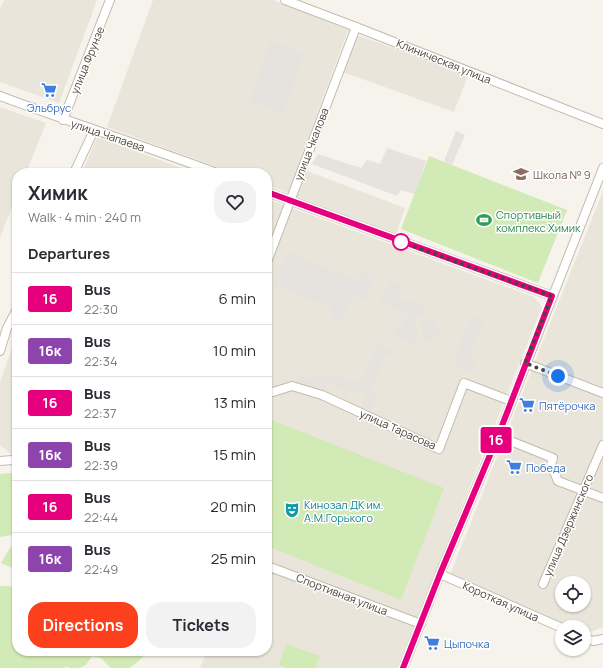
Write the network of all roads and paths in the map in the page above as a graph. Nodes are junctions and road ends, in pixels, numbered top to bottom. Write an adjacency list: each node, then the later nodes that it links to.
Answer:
1 (110, 0): 5 (street, улица Фрунзе)
2 (284, 0): 3 (street, Клиническая улица)
3 (356, 27): 6 (street, Клиническая улица); 12 (street, улица Чкалова)
4 (0, 96): 5 (street, улица Чапаева)
5 (63, 120): 7 (street, улица Чапаева)
6 (603, 124)
7 (94, 130): 8 (street); 9 (street, улица Чапаева)
8 (76, 168)
9 (203, 168)
10 (603, 168): 14 (street)
11 (272, 194): 12 (street)
12 (290, 201): 13 (street, улица Чкалова); 14 (street)
13 (272, 249)
14 (552, 296): 17 (street)
15 (12, 318): 16 (street)
16 (0, 351)
17 (525, 363): 19 (street); 20 (street)
18 (272, 392): 20 (street, улица Тарасова)
19 (603, 393)
20 (511, 401): 21 (street)
21 (498, 436): 25 (street); 28 (street)
22 (603, 445): 25 (street, улица Дзержинского)
23 (0, 461): 24 (street)
24 (12, 461)
25 (583, 490): 26 (street); 29 (street, улица Дзержинского)
26 (603, 498)
27 (272, 568): 30 (street, Спортивная улица)
28 (440, 574): 30 (street); 31 (street, Короткая улица)
29 (543, 584)
30 (421, 624): 34 (street)
31 (555, 625)
32 (603, 639): 33 (street)
33 (591, 641)
34 (403, 668)

